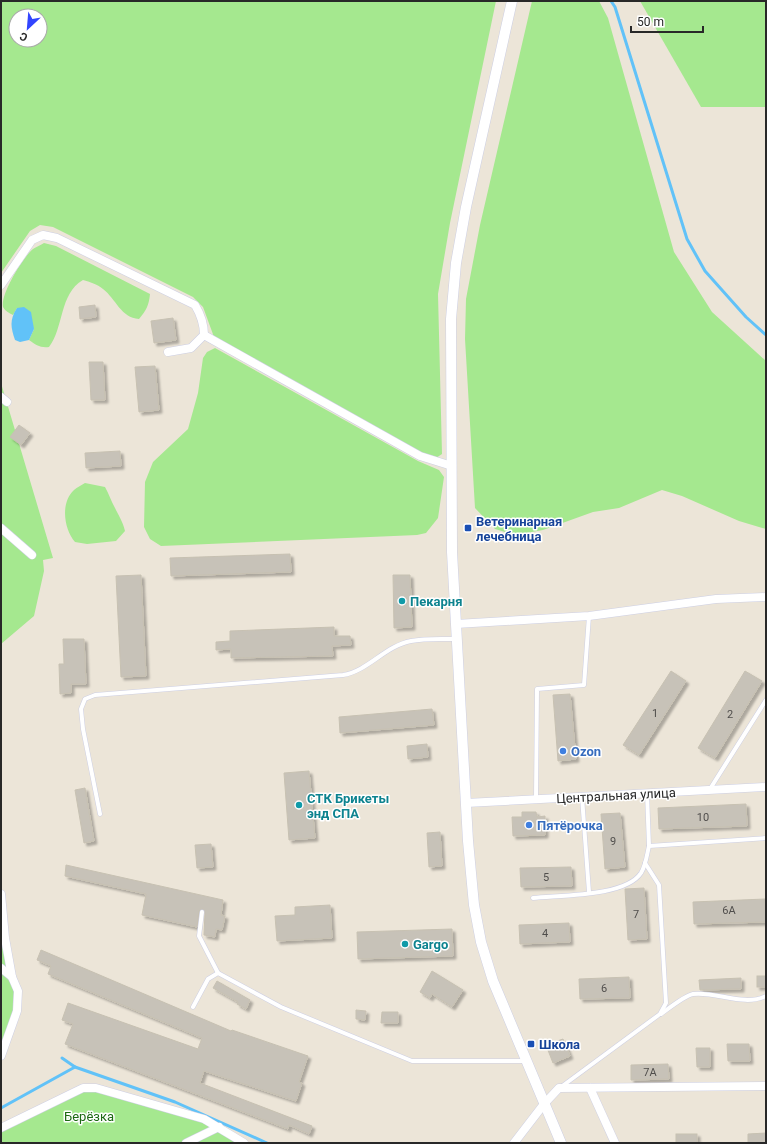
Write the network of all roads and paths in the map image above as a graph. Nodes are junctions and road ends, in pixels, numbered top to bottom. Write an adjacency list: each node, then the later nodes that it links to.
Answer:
1 (512, 1): 5 (street)
2 (1, 285): 3 (street)
3 (204, 335): 4 (street); 5 (street)
4 (168, 352)
5 (452, 466): 10 (street)
6 (1, 528): 7 (street)
7 (32, 555)
8 (766, 597): 9 (street)
9 (589, 616): 10 (street); 17 (lane)
10 (456, 624): 11 (street)
11 (457, 639): 18 (street); 19 (lane)
12 (766, 700): 14 (lane)
13 (766, 787): 14 (street, Центральная улица)
14 (710, 790): 15 (street, Центральная улица)
15 (647, 793): 16 (street, Центральная улица); 21 (lane)
16 (582, 796): 17 (street, Центральная улица); 23 (lane)
17 (536, 799): 18 (street, Центральная улица)
18 (466, 803): 34 (street)
19 (100, 814)
20 (766, 838): 21 (lane)
21 (649, 846): 22 (lane)
22 (645, 863): 23 (lane); 32 (lane)
23 (589, 892): 25 (lane)
24 (1, 894): 29 (street)
25 (533, 898)
26 (202, 912): 28 (lane)
27 (1, 968): 29 (street)
28 (218, 973): 31 (lane); 34 (lane)
29 (12, 978): 33 (street)
30 (766, 996): 32 (lane)
31 (193, 1007)
32 (660, 1014): 36 (lane)
33 (1, 1056)
34 (526, 1061): 38 (street)
35 (766, 1086): 37 (street)
36 (559, 1088): 37 (street); 38 (street)
37 (590, 1088): 45 (street)
38 (544, 1104): 43 (street); 44 (street)
39 (218, 1127): 40 (street); 41 (street); 42 (street)
40 (1, 1128)
41 (186, 1143)
42 (244, 1143)
43 (514, 1143)
44 (561, 1143)
45 (615, 1143)

